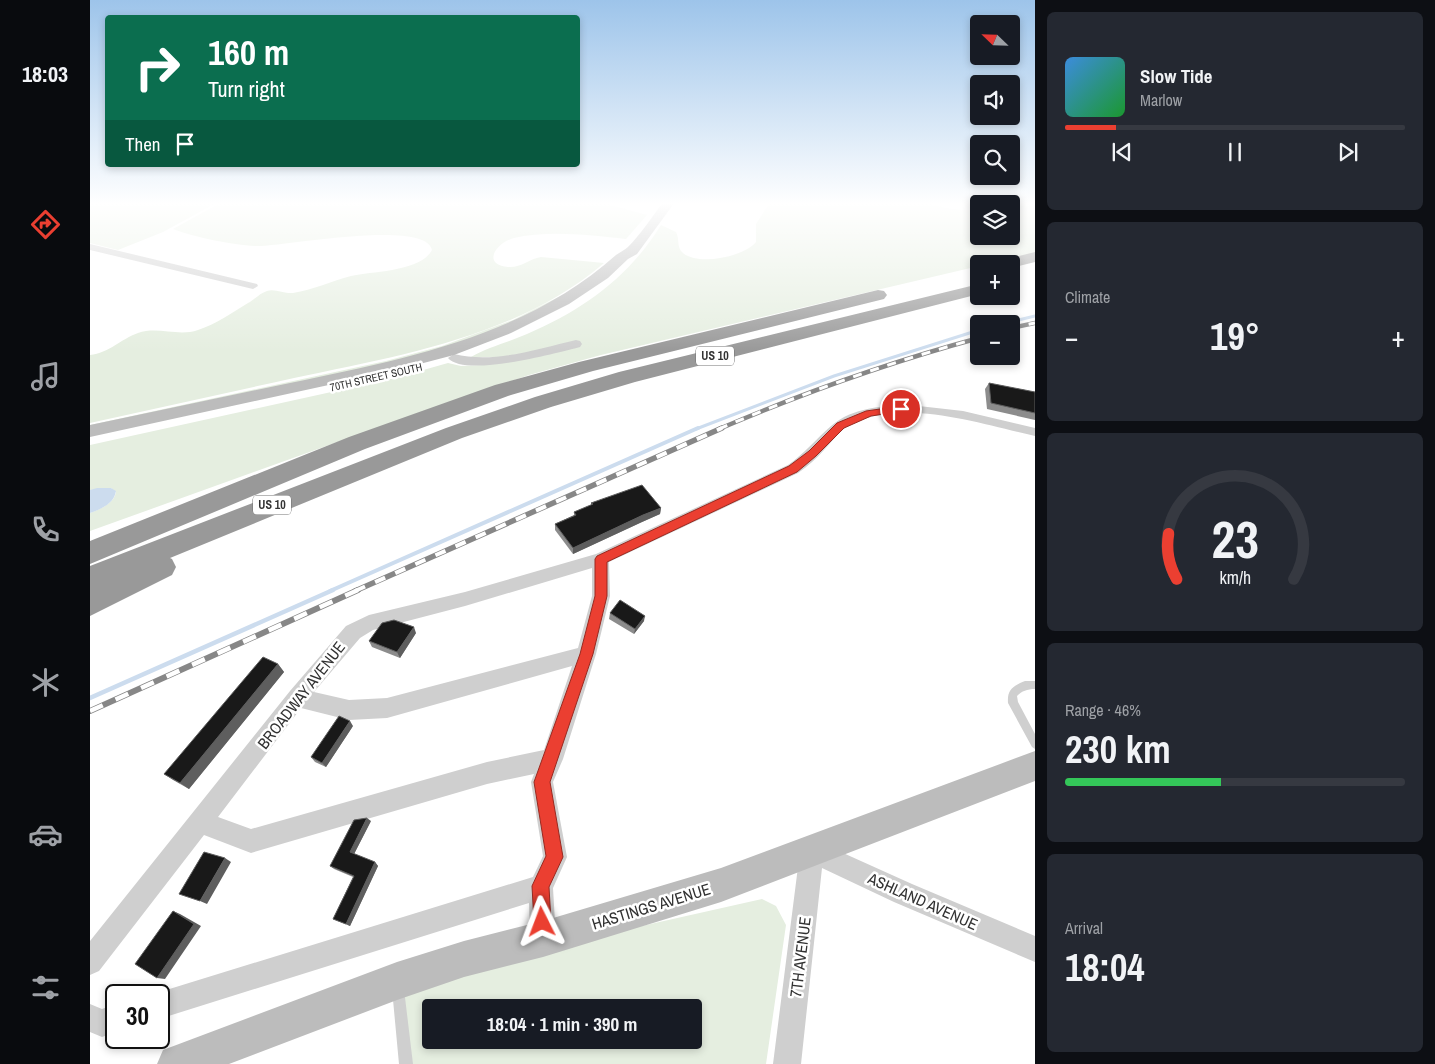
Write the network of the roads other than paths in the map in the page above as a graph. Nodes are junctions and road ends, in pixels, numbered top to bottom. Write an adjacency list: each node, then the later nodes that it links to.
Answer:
1 (632, 251): 12 (main road, 70TH STREET SOUTH)
2 (109, 252): 7 (street)
3 (631, 252): 13 (main road, 70TH STREET SOUTH)
4 (1035, 258): 5 (highway)
5 (1020, 261)
6 (970, 273): 8 (highway)
7 (253, 286)
8 (912, 287)
9 (970, 291): 15 (highway, US 10)
10 (893, 292): 17 (highway, US 10)
11 (576, 344): 12 (street)
12 (454, 358): 16 (main road, 70TH STREET SOUTH)
13 (90, 432)
14 (1035, 432): 20 (street, BROADWAY AVENUE)
15 (454, 433): 21 (highway, US 10); 22 (highway)
16 (90, 442)
17 (357, 443): 18 (highway); 19 (highway, US 10)
18 (90, 535)
19 (90, 553)
20 (601, 559): 23 (street); 25 (street, BROADWAY AVENUE)
21 (90, 578)
22 (90, 603)
23 (586, 654): 25 (street); 27 (street)
24 (1035, 685): 26 (lane)
25 (296, 698): 29 (street, BROADWAY AVENUE)
26 (1035, 744)
27 (552, 759): 29 (street); 31 (street)
28 (1035, 766): 30 (main road, HASTINGS AVENUE)
29 (200, 822): 34 (street, BROADWAY AVENUE)
30 (812, 851): 32 (main road, HASTINGS AVENUE); 33 (street, ASHLAND AVENUE); 41 (street, 7TH AVENUE)
31 (541, 886): 32 (street); 36 (street)
32 (543, 939): 35 (main road, HASTINGS AVENUE)
33 (1035, 948)
34 (90, 962)
35 (397, 982): 39 (main road, HASTINGS AVENUE); 40 (lane)
36 (170, 1002)
37 (90, 1018): 38 (street)
38 (105, 1022)
39 (177, 1064)
40 (406, 1064)
41 (787, 1064)

